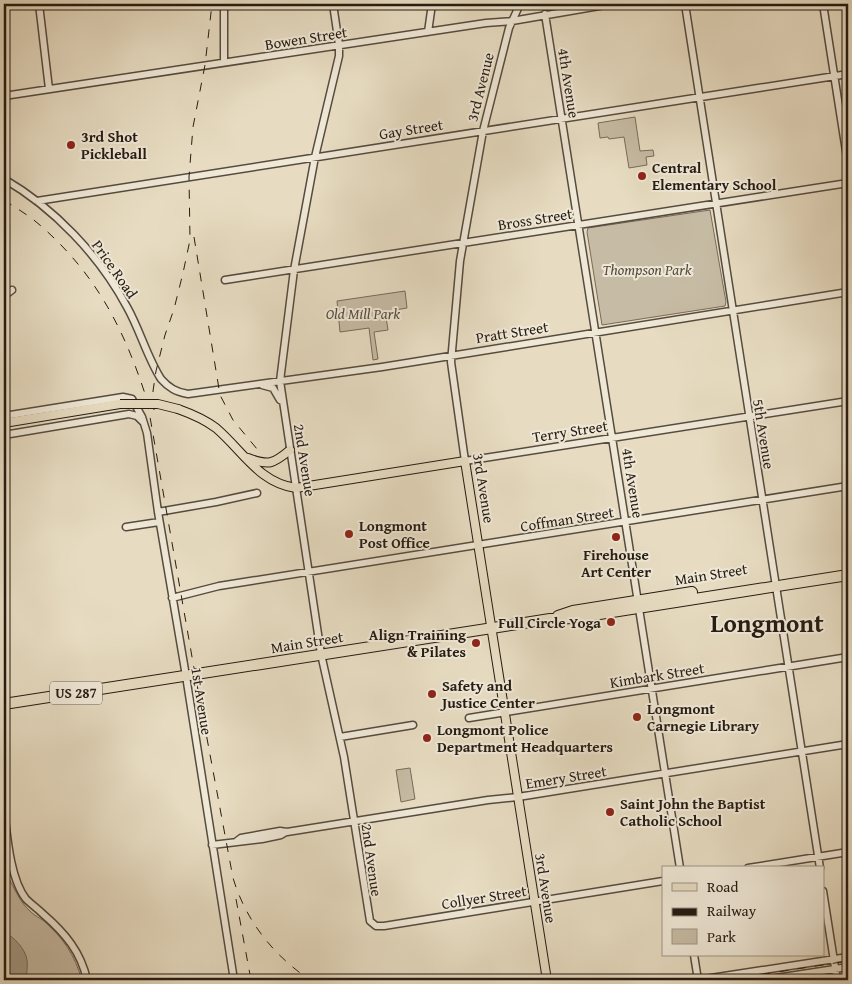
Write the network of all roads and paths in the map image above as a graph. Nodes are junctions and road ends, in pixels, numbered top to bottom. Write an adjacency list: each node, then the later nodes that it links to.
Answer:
1 (38, 4): 16 (street)
2 (224, 4): 13 (street)
3 (333, 4): 12 (street, 2nd Avenue)
4 (432, 4): 11 (street)
5 (520, 4): 10 (street, 3rd Avenue)
6 (611, 4): 9 (street, Bowen Street)
7 (685, 4): 18 (street, 5th Avenue)
8 (822, 4): 15 (street)
9 (545, 14): 10 (street, Bowen Street); 19 (street, 4th Avenue)
10 (512, 21): 11 (street, Bowen Street); 20 (street, 3rd Avenue)
11 (428, 32): 12 (street, Bowen Street)
12 (339, 45): 13 (street, Bowen Street); 21 (street, 2nd Avenue)
13 (224, 62): 16 (street, Bowen Street)
14 (848, 74): 15 (street, Gay Street)
15 (834, 76): 18 (street, Gay Street); 22 (street)
16 (49, 89): 17 (street, Bowen Street)
17 (4, 96)
18 (699, 97): 19 (street, Gay Street); 26 (street, 5th Avenue)
19 (563, 119): 20 (street, Gay Street); 27 (street, 4th Avenue)
20 (483, 131): 21 (street, Gay Street); 28 (street, 3rd Avenue)
21 (314, 158): 25 (street, Gay Street); 29 (street, 2nd Avenue)
22 (848, 164)
23 (4, 179): 25 (street, Price Road)
24 (848, 182): 26 (street, Bross Street)
25 (37, 201): 39 (street, Price Road)
26 (716, 204): 27 (street, Bross Street); 34 (street, 5th Avenue)
27 (579, 224): 28 (street, Bross Street); 35 (street, 4th Avenue)
28 (463, 243): 29 (street, Bross Street); 36 (street, 3rd Avenue)
29 (294, 270): 30 (street, Bross Street); 37 (street, 2nd Avenue)
30 (225, 280)
31 (12, 290): 33 (street)
32 (848, 292): 34 (street, Pratt Street)
33 (4, 296)
34 (732, 310): 35 (street, Pratt Street); 43 (street, 5th Avenue)
35 (596, 332): 36 (street, Pratt Street); 47 (street, 4th Avenue)
36 (451, 355): 37 (street, Pratt Street); 50 (street, 3rd Avenue)
37 (276, 384): 38 (street, Pratt Street); 41 (street, 2nd Avenue)
38 (254, 385): 39 (street, Pratt Street); 41 (street)
39 (179, 393)
40 (848, 401): 43 (street, Terry Street)
41 (284, 407): 48 (street, 2nd Avenue)
42 (4, 416): 45 (street, 1st Avenue)
43 (749, 416): 47 (street, Terry Street); 54 (street, 5th Avenue)
44 (4, 423): 49 (main road, bridge)
45 (145, 425): 46 (street); 55 (street, 1st Avenue)
46 (4, 435)
47 (613, 438): 50 (street, Terry Street); 57 (street, 4th Avenue)
48 (290, 450): 49 (main road); 52 (street, 2nd Avenue)
49 (244, 456): 52 (main road)
50 (465, 461): 52 (main road, Terry Street); 59 (main road, 3rd Avenue)
51 (848, 486): 54 (street, Coffman Street)
52 (296, 488): 61 (street, 2nd Avenue)
53 (257, 493): 55 (street)
54 (762, 500): 57 (street, Coffman Street); 63 (street, 5th Avenue)
55 (158, 512): 56 (street, 1st Avenue)
56 (159, 522): 58 (street); 64 (street, 1st Avenue)
57 (626, 522): 59 (street, Coffman Street); 65 (street, 4th Avenue)
58 (126, 527)
59 (479, 546): 61 (street, Coffman Street); 66 (main road, 3rd Avenue)
60 (848, 568): 63 (highway, Main Street / US 287)
61 (309, 572): 64 (street, Coffman Street); 67 (street, 2nd Avenue)
62 (848, 575): 63 (highway, Main Street / US 287)
63 (775, 583): 65 (highway, Main Street / US 287); 69 (street, 5th Avenue)
64 (172, 598): 70 (street, 1st Avenue)
65 (639, 604): 66 (highway, Main Street / US 287); 71 (street, 4th Avenue)
66 (491, 628): 67 (highway, Main Street / US 287); 73 (main road, 3rd Avenue)
67 (322, 654): 70 (highway, Main Street / US 287); 76 (street, 2nd Avenue)
68 (848, 657): 69 (street, Kimbark Street)
69 (788, 667): 71 (street, Kimbark Street); 78 (street, 5th Avenue)
70 (186, 676): 72 (highway, US 287); 83 (street, 1st Avenue)
71 (652, 689): 73 (street, Kimbark Street); 79 (street, 4th Avenue)
72 (4, 704)
73 (505, 712): 74 (street, Kimbark Street); 80 (main road, 3rd Avenue)
74 (469, 718)
75 (413, 725): 76 (street)
76 (340, 737): 82 (street, 2nd Avenue)
77 (848, 744): 78 (street, Emery Street)
78 (801, 752): 79 (street, Emery Street); 85 (street, 5th Avenue)
79 (666, 773): 80 (street, Emery Street); 86 (street, 4th Avenue)
80 (518, 798): 82 (street, Emery Street); 93 (main road, 3rd Avenue)
81 (4, 810): 89 (street)
82 (354, 821): 83 (street, Emery Street); 94 (street, 2nd Avenue)
83 (212, 844): 101 (street, 1st Avenue)
84 (848, 852): 85 (street)
85 (818, 857): 87 (street); 88 (street, 5th Avenue)
86 (680, 866)
87 (761, 866)
88 (820, 866)
89 (12, 867): 90 (street); 100 (street)
90 (4, 868)
91 (662, 881): 93 (street, Collyer Street)
92 (824, 897): 97 (street)
93 (534, 902): 94 (street, Collyer Street); 102 (main road, 3rd Avenue)
94 (370, 921)
95 (694, 956): 103 (street)
96 (848, 957): 97 (street)
97 (834, 959): 99 (street); 103 (street)
98 (848, 967): 99 (street)
99 (835, 969): 104 (street); 105 (street)
100 (87, 980)
101 (234, 980)
102 (547, 980)
103 (698, 980)
104 (763, 980)
105 (837, 980)

